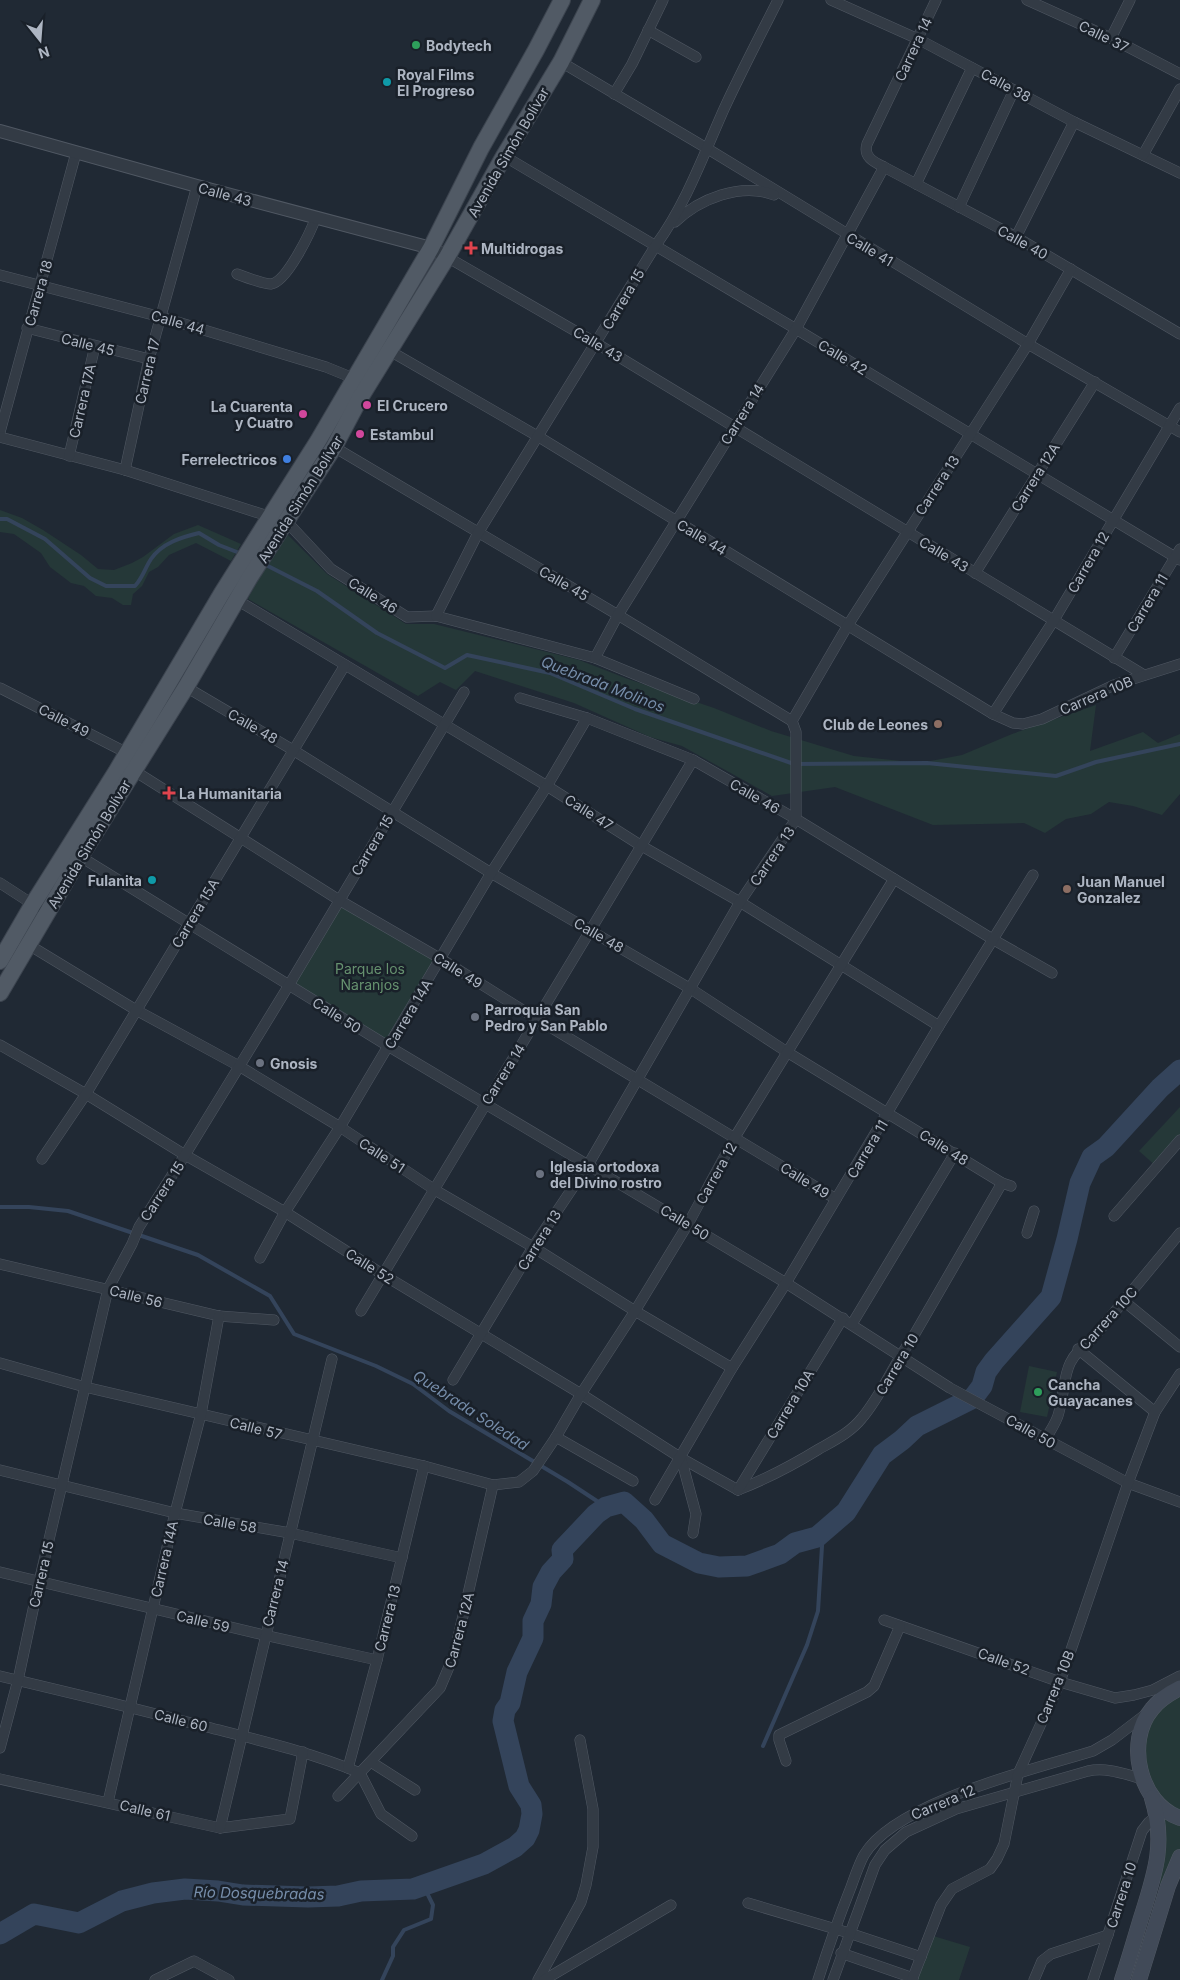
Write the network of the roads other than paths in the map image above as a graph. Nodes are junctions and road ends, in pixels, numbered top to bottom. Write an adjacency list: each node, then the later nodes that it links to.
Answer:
1 (562, 0): 37 (main road, Avenida Simón Bolívar)
2 (592, 0): 13 (main road, Avenida Simón Bolívar)
3 (663, 0): 9 (street)
4 (778, 0): 21 (street, Carrera 15)
5 (936, 0): 11 (street, Carrera 14)
6 (1029, 0): 10 (street, Calle 37)
7 (1130, 0): 10 (street)
8 (834, 1): 11 (street, Calle 38)
9 (648, 30): 12 (street); 18 (street)
10 (1112, 38): 15 (street, Calle 37)
11 (918, 39): 14 (street, Calle 38); 22 (street, Carrera 14)
12 (696, 57)
13 (561, 62): 18 (street, Calle 41); 25 (main road, Avenida Simón Bolívar)
14 (972, 68): 17 (street, Calle 38); 28 (street)
15 (1180, 74)
16 (1180, 89): 24 (street)
17 (1014, 90): 19 (street, Calle 38); 31 (street)
18 (614, 94): 21 (street, Calle 41)
19 (1074, 122): 24 (street, Calle 38); 35 (street)
20 (0, 131): 23 (street, Calle 43)
21 (708, 149): 30 (street, Calle 41); 33 (street, Carrera 15)
22 (866, 152): 26 (street, Calle 40)
23 (76, 153): 29 (street, Calle 43); 42 (street, Carrera 18)
24 (1143, 155): 27 (street, Calle 38)
25 (504, 156): 36 (street, Calle 42); 38 (main road, Avenida Simón Bolívar)
26 (884, 168): 28 (street, Calle 40); 34 (street, Carrera 14)
27 (1180, 174)
28 (916, 184): 31 (street, Calle 40)
29 (197, 186): 32 (street, Calle 43); 43 (street, Carrera 17)
30 (790, 201): 33 (street); 34 (street, Calle 41)
31 (959, 207): 35 (street, Calle 40)
32 (316, 217): 37 (street, Calle 43); 40 (street)
33 (669, 227): 36 (street, Carrera 15)
34 (847, 235): 45 (street, Carrera 14); 48 (street, Calle 41)
35 (1016, 237): 39 (street, Calle 40)
36 (656, 245): 45 (street, Calle 42); 47 (street, Carrera 15)
37 (430, 248): 38 (street, Calle 43); 50 (main road); 52 (main road, Avenida Simón Bolívar)
38 (447, 257): 47 (street, Calle 43); 50 (main road, Avenida Simón Bolívar)
39 (1071, 269): 46 (street, Calle 40); 48 (street, Carrera 13)
40 (237, 274)
41 (0, 275): 42 (street, Calle 44)
42 (40, 287): 43 (street, Calle 44); 44 (street, Carrera 18)
43 (161, 317): 51 (street, Carrera 17); 52 (street, Calle 44)
44 (28, 328): 49 (street, Calle 45); 57 (street, Carrera 18)
45 (796, 328): 56 (street, Carrera 14); 59 (street, Calle 42)
46 (1180, 334)
47 (596, 343): 56 (street, Calle 43); 60 (street, Carrera 15)
48 (1028, 344): 53 (street, Calle 41); 59 (street, Carrera 13)
49 (96, 346): 51 (street, Calle 45); 63 (street, Carrera 17A)
50 (390, 351): 60 (street, Calle 44); 62 (main road, Avenida Simón Bolívar)
51 (149, 359): 64 (street, Carrera 17)
52 (354, 378): 66 (main road, Avenida Simón Bolívar)
53 (1095, 382): 55 (street, Calle 41); 65 (street, Carrera 12A)
54 (1180, 408): 55 (street, Carrera 12)
55 (1169, 425): 58 (street, Calle 41); 67 (street, Carrera 12)
56 (734, 426): 68 (street, Carrera 14); 69 (street, Calle 43)
57 (0, 432)
58 (1180, 432)
59 (970, 434): 65 (street, Calle 42); 69 (street, Carrera 13)
60 (539, 436): 68 (street, Calle 44); 70 (street, Carrera 15)
61 (0, 437): 63 (street, Calle 46)
62 (334, 447): 66 (main road, Avenida Simón Bolívar); 70 (street, Calle 45)
63 (69, 456): 64 (street, Calle 46)
64 (124, 470): 66 (street, Calle 46)
65 (1037, 474): 67 (street, Calle 42); 72 (street, Carrera 12A)
66 (279, 520): 73 (main road, Avenida Simón Bolívar); 76 (street, Calle 46)
67 (1112, 520): 71 (street, Calle 42); 77 (street, Carrera 12)
68 (676, 522): 75 (street, Carrera 14); 78 (street, Calle 44)
69 (906, 532): 72 (street, Calle 43); 78 (street, Carrera 13)
70 (478, 533): 75 (street, Calle 45); 76 (street, Carrera 15)
71 (1178, 555): 80 (street, Carrera 11)
72 (975, 573): 77 (street, Calle 43)
73 (243, 574): 74 (main road, Avenida Simón Bolívar); 95 (main road, Avenida Simón Bolívar)
74 (237, 600): 82 (street, Calle 47); 84 (main road, Avenida Simón Bolívar)
75 (618, 615): 79 (street, Carrera 14); 91 (street, Calle 45)
76 (436, 616): 79 (street, Calle 46)
77 (1054, 620): 80 (street, Calle 43); 89 (street, Carrera 12)
78 (848, 625): 89 (street, Calle 44); 91 (street, Carrera 13)
79 (595, 658): 88 (street, Calle 46)
80 (1114, 658): 83 (street, Calle 43)
81 (1180, 664): 83 (street, Carrera 10B)
82 (344, 665): 93 (street, Calle 47); 94 (street, Carrera 15A)
83 (1144, 675): 92 (street, Carrera 10B)
84 (186, 687): 94 (street, Calle 48); 97 (main road, Avenida Simón Bolívar)
85 (0, 688): 95 (street, Calle 49)
86 (464, 692): 93 (street, Carrera 15)
87 (520, 698): 90 (street, Calle 46)
88 (694, 699)
89 (993, 714): 92 (street, Calle 44)
90 (587, 718): 96 (street, Calle 46); 98 (street, Carrera 14A)
91 (792, 721): 100 (street, Carrera 13)
92 (1013, 723)
93 (444, 724): 98 (street, Calle 47); 99 (street, Carrera 15)
94 (293, 750): 99 (street, Calle 48); 101 (street, Carrera 15A)
95 (127, 753): 103 (main road, Avenida Simón Bolívar)
96 (693, 760): 100 (street, Calle 46); 102 (street, Carrera 14)
97 (133, 770): 101 (street, Calle 49); 103 (main road, Avenida Simón Bolívar)
98 (547, 786): 102 (street, Calle 47); 104 (street, Carrera 14A)
99 (392, 812): 104 (street, Calle 48); 108 (street, Carrera 15)
100 (796, 819): 106 (street, Calle 46); 109 (street, Carrera 13)
101 (240, 837): 108 (street, Calle 49); 112 (street, Carrera 15A)
102 (640, 845): 109 (street, Calle 47); 113 (street, Carrera 14)
103 (74, 854): 110 (main road, Avenida Simón Bolívar); 111 (main road, Avenida Simón Bolívar); 112 (street, Calle 50)
104 (491, 872): 113 (street, Calle 48); 116 (street, Carrera 14A)
105 (1033, 875): 114 (street, Carrera 11)
106 (894, 879): 114 (street, Calle 46); 118 (street, Carrera 12)
107 (0, 883): 110 (street)
108 (340, 900): 116 (street, Calle 49); 120 (street, Carrera 15)
109 (740, 902): 118 (street, Calle 47); 121 (street, Carrera 13)
110 (33, 904): 111 (street); 117 (main road, Avenida Simón Bolívar)
111 (48, 913): 115 (main road, Avenida Simón Bolívar)
112 (190, 924): 120 (street, Calle 50); 123 (street, Carrera 15A)
113 (589, 930): 121 (street, Calle 48); 124 (street, Carrera 14)
114 (994, 940): 119 (street, Calle 46); 125 (street, Carrera 11)
115 (29, 945): 122 (main road, Avenida Simón Bolívar); 123 (street, Calle 51)
116 (441, 959): 124 (street, Calle 49); 127 (street, Carrera 14A)
117 (0, 961)
118 (839, 965): 125 (street, Calle 47); 128 (street, Carrera 12)
119 (1052, 973)
120 (289, 985): 127 (street, Calle 50); 129 (street, Carrera 15)
121 (691, 989): 128 (street, Calle 48); 130 (street, Carrera 13)
122 (0, 993)
123 (136, 1010): 129 (street, Calle 51); 131 (street, Carrera 15A)
124 (537, 1019): 130 (street, Calle 49); 132 (street, Carrera 14)
125 (939, 1026): 133 (street, Carrera 11)
126 (0, 1045): 131 (street, Calle 52)
127 (388, 1046): 132 (street, Calle 50); 134 (street, Carrera 14A)
128 (787, 1052): 133 (street, Calle 48); 135 (street, Carrera 12)
129 (239, 1066): 134 (street, Calle 51); 137 (street, Carrera 15)
130 (636, 1079): 135 (street, Calle 49); 140 (street, Carrera 13)
131 (86, 1094): 137 (street, Calle 52); 139 (street, Carrera 15A)
132 (485, 1103): 140 (street, Calle 50); 142 (street, Carrera 14)
133 (889, 1112): 138 (street, Calle 48); 143 (street, Carrera 11)
134 (340, 1127): 142 (street, Calle 51); 145 (street, Carrera 14A)
135 (736, 1137): 143 (street, Calle 49); 147 (street, Carrera 12)
136 (1180, 1140): 146 (street)
137 (185, 1154): 145 (street, Calle 52); 155 (street, Carrera 15)
138 (955, 1154): 141 (street, Calle 48); 161 (street, Carrera 10A)
139 (42, 1159)
140 (588, 1164): 147 (street, Calle 50); 150 (street, Carrera 13)
141 (1006, 1184): 165 (street, Carrera 10)
142 (435, 1190): 150 (street, Calle 51); 153 (street, Carrera 14)
143 (836, 1199): 154 (street, Carrera 11)
144 (1034, 1211): 148 (street)
145 (285, 1212): 151 (street, Carrera 14A); 153 (street, Calle 52)
146 (1114, 1216)
147 (688, 1224): 154 (street, Calle 50); 158 (street, Carrera 12)
148 (1027, 1233)
149 (1180, 1233): 156 (street, Carrera 10C)
150 (533, 1247): 158 (street, Calle 51); 162 (street, Carrera 13)
151 (260, 1258)
152 (0, 1264): 155 (street, Calle 56)
153 (382, 1274): 157 (street, Carrera 14); 162 (street, Calle 52)
154 (786, 1282): 161 (street, Calle 50); 168 (street, Carrera 11)
155 (108, 1289): 159 (street, Calle 56); 171 (street, Carrera 15)
156 (1125, 1302): 163 (street); 164 (street, Carrera 10C)
157 (361, 1311)
158 (635, 1311): 168 (street, Calle 51); 172 (street, Carrera 12)
159 (219, 1316): 160 (street, Calle 56); 174 (street, Carrera 14A)
160 (274, 1320)
161 (847, 1321): 165 (street, Calle 50); 186 (street, Carrera 10A)
162 (481, 1334): 170 (street, Carrera 13); 172 (street, Calle 52)
163 (1180, 1347)
164 (1078, 1349): 173 (street); 176 (street, Carrera 10C)
165 (900, 1355): 176 (street, Calle 50); 186 (street, Carrera 10)
166 (332, 1358): 177 (street, Carrera 14)
167 (0, 1363): 171 (street, Calle 57)
168 (732, 1368): 178 (street, Carrera 11)
169 (1180, 1374): 173 (street, Carrera 10B)
170 (452, 1380)
171 (85, 1387): 174 (street, Calle 57); 185 (street, Carrera 15)
172 (581, 1394): 175 (street, Carrera 12); 178 (street, Calle 52)
173 (1155, 1412): 182 (street, Carrera 10B)
174 (201, 1414): 177 (street, Calle 57); 189 (street, Carrera 14A)
175 (556, 1437): 181 (street); 183 (street, Carrera 12)
176 (1045, 1440): 182 (street, Calle 50)
177 (312, 1441): 179 (street, Calle 57); 190 (street, Carrera 14)
178 (681, 1458): 186 (street, Calle 52); 187 (street, Carrera 11); 191 (street)
179 (424, 1466): 184 (street, Calle 57); 192 (street, Carrera 13)
180 (0, 1470): 185 (street, Calle 58)
181 (633, 1481)
182 (1128, 1482): 188 (street, Calle 50); 203 (street, Carrera 10B)
183 (514, 1483): 184 (street, Calle 57)
184 (493, 1485): 212 (street, Carrera 12A)
185 (62, 1486): 189 (street, Calle 58); 194 (street, Carrera 15)
186 (738, 1490)
187 (655, 1500)
188 (1180, 1502)
189 (175, 1513): 190 (street, Calle 58); 195 (street, Carrera 14A)
190 (290, 1533): 192 (street, Calle 58); 198 (street, Carrera 14)
191 (693, 1533)
192 (402, 1558): 199 (street, Carrera 13)
193 (0, 1572): 194 (street, Calle 59)
194 (39, 1582): 195 (street, Calle 59); 202 (street, Carrera 15)
195 (153, 1609): 198 (street, Calle 59); 205 (street, Carrera 14A)
196 (884, 1620): 197 (street, Calle 52)
197 (900, 1626): 203 (street, Calle 52); 211 (street)
198 (264, 1636): 199 (street, Calle 59); 207 (street, Carrera 14)
199 (377, 1660): 213 (street, Carrera 13)
200 (0, 1676): 202 (street, Calle 60)
201 (1180, 1676): 203 (street, Calle 52)
202 (18, 1680): 205 (street, Calle 60); 209 (street, Carrera 15)
203 (1060, 1682): 215 (street, Carrera 10B)
204 (1180, 1688): 206 (main road)
205 (131, 1708): 207 (street, Calle 60); 222 (street, Carrera 14A)
206 (1151, 1710): 215 (street, Carrera 12); 217 (main road)
207 (242, 1736): 210 (street, Calle 60); 226 (street, Carrera 14)
208 (580, 1740): 240 (street)
209 (0, 1748)
210 (303, 1752): 213 (street, Calle 60); 226 (street, Calle 61)
211 (786, 1760)
212 (371, 1762): 214 (street, Carrera 12A); 218 (street)
213 (348, 1768): 214 (street, Calle 60)
214 (360, 1773): 220 (street, Carrera 12A); 228 (street)
215 (1018, 1774): 219 (street, Carrera 10B); 225 (street, Carrera 12)
216 (0, 1779): 222 (street, Calle 61)
217 (1143, 1779): 219 (street, Carrera 12); 221 (main road)
218 (415, 1790)
219 (1014, 1793): 227 (street, Carrera 12); 236 (street, Carrera 10B)
220 (338, 1796)
221 (1152, 1798): 223 (main road); 224 (main road)
222 (108, 1802): 226 (street, Calle 61)
223 (1158, 1815): 234 (street, Carrera 10); 246 (main road)
224 (1180, 1818)
225 (898, 1821): 227 (street); 232 (street, Carrera 12)
226 (220, 1828)
227 (906, 1832): 233 (street, Carrera 12)
228 (412, 1836)
229 (1180, 1857): 247 (main road)
230 (748, 1902): 232 (street)
231 (670, 1906): 241 (street)
232 (835, 1929): 233 (street); 242 (street, Carrera 12)
233 (849, 1932): 235 (street, Carrera 12); 236 (street)
234 (1108, 1935): 244 (street); 245 (street, Carrera 10)
235 (842, 1953): 237 (street); 243 (street, Carrera 12)
236 (921, 1957): 237 (street, Carrera 10B)
237 (913, 1979)
238 (156, 1980): 239 (street)
239 (229, 1980)
240 (538, 1980)
241 (544, 1980)
242 (818, 1980)
243 (833, 1980)
244 (1034, 1980)
245 (1093, 1980)
246 (1122, 1980)
247 (1139, 1980)

